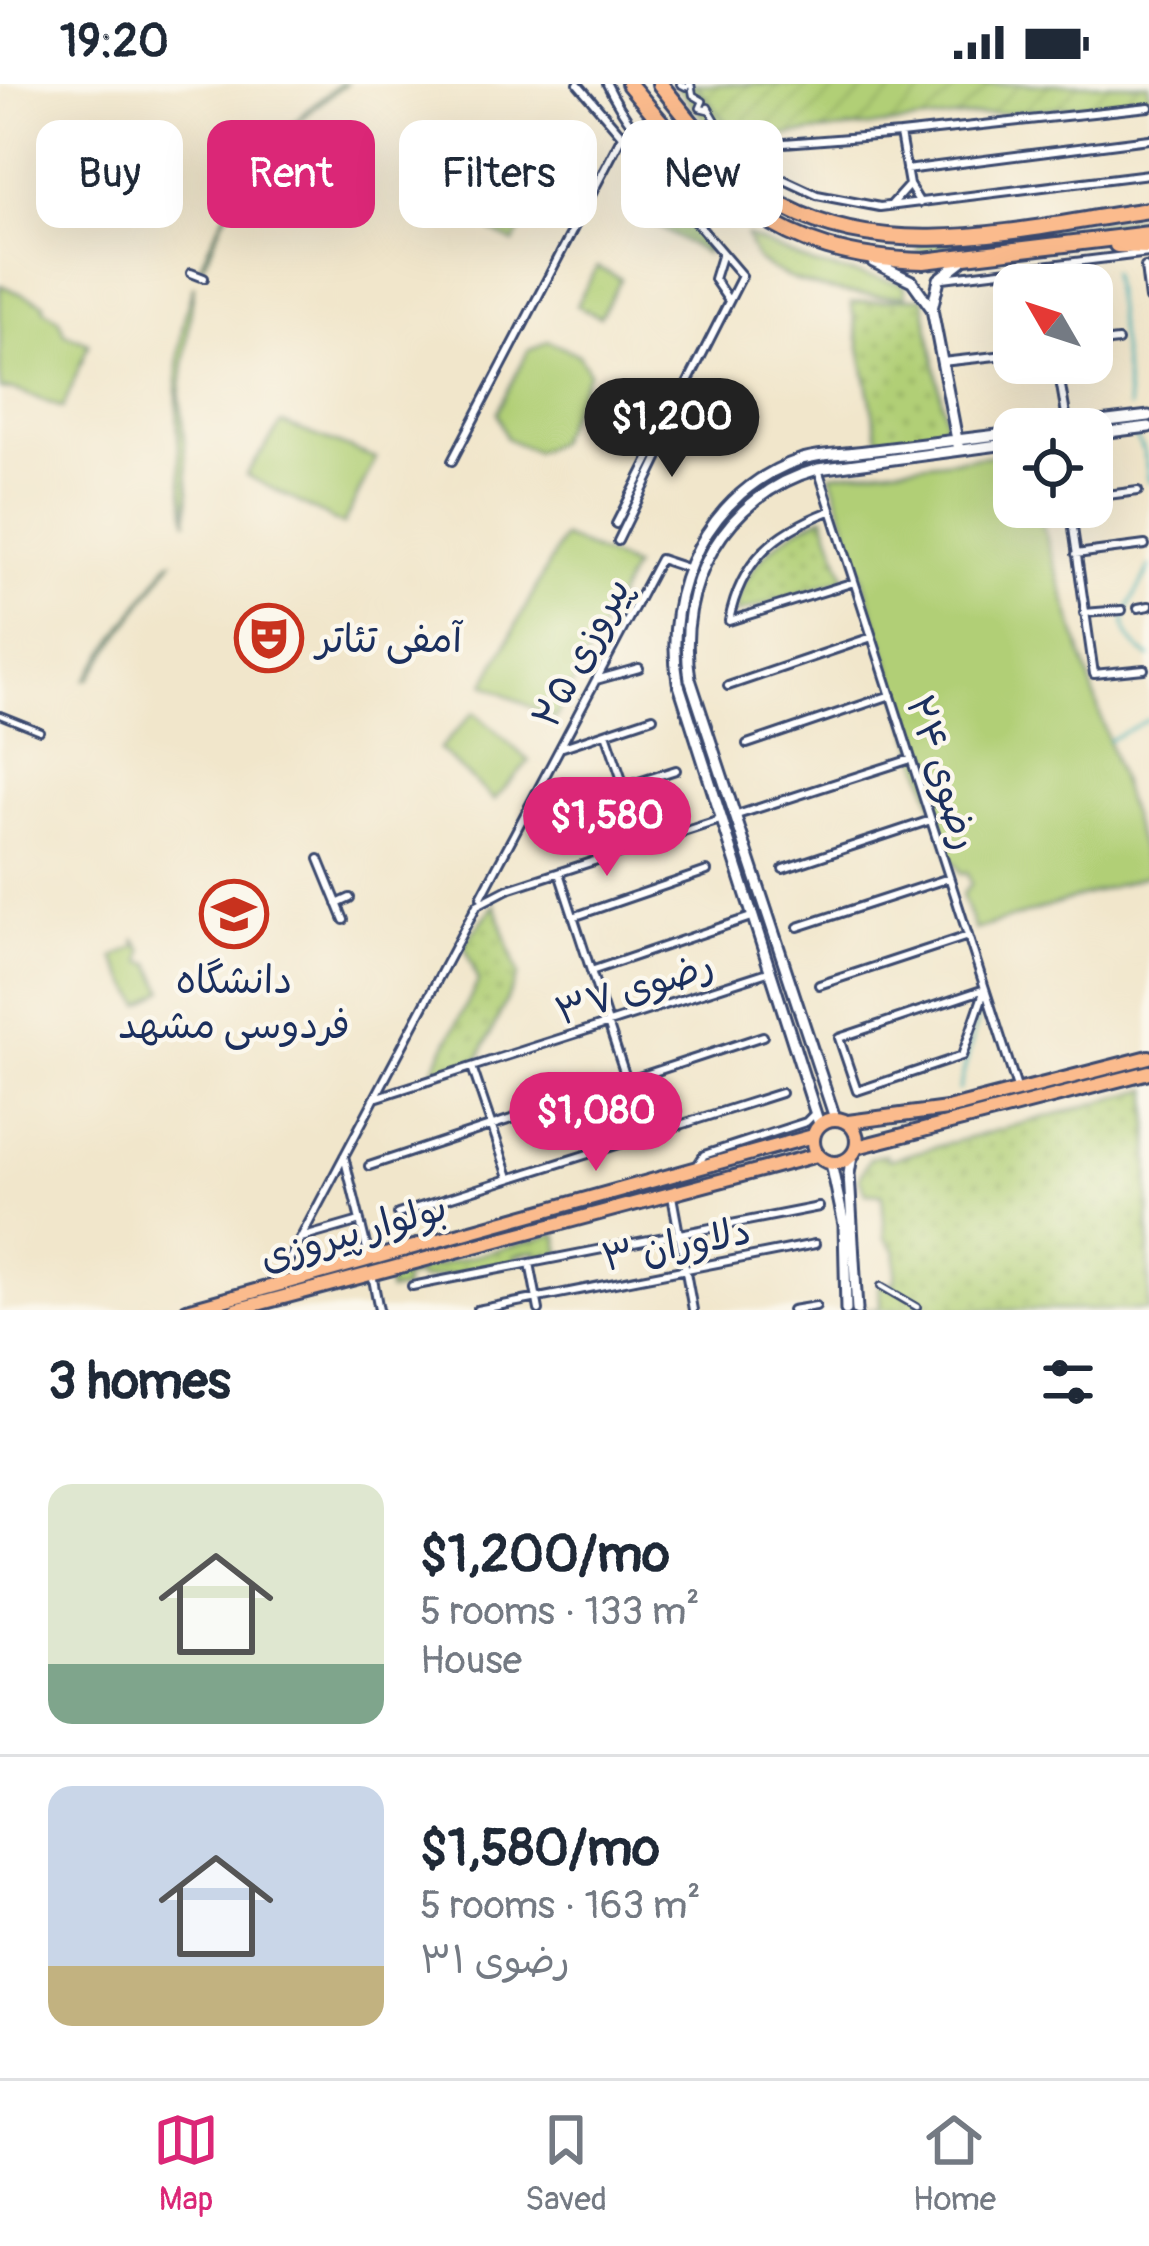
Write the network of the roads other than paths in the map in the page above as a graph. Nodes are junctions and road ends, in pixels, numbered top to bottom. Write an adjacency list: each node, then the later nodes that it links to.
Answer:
1 (578, 84): 13 (street)
2 (608, 84): 8 (street)
3 (629, 84): 9 (highway)
4 (660, 84): 10 (highway)
5 (680, 84): 6 (street)
6 (690, 84): 11 (street)
7 (1149, 106): 12 (street)
8 (633, 120)
9 (660, 120)
10 (688, 120)
11 (718, 120)
12 (900, 134): 16 (street); 17 (street)
13 (621, 135)
14 (621, 138): 54 (street)
15 (1149, 139): 17 (street)
16 (784, 145)
17 (906, 170): 20 (street)
18 (1149, 174): 21 (street)
19 (783, 179): 23 (street)
20 (909, 184): 21 (street); 23 (street)
21 (920, 203): 23 (street)
22 (783, 206): 24 (highway)
23 (880, 207)
24 (1149, 210)
25 (701, 228): 30 (street)
26 (778, 228): 31 (highway)
27 (1149, 234): 28 (highway)
28 (1082, 243): 29 (highway); 32 (highway)
29 (1149, 249): 33 (street)
30 (722, 253): 40 (street); 40 (street)
31 (853, 254): 32 (highway); 41 (street)
32 (968, 258): 38 (street)
33 (1056, 264)
34 (1145, 267): 39 (street)
35 (993, 272): 38 (street)
36 (191, 273): 37 (street)
37 (204, 278)
38 (939, 279): 41 (street)
39 (1149, 299)
40 (729, 301): 59 (street)
41 (932, 309): 45 (street)
42 (1118, 340): 43 (street)
43 (1113, 341)
44 (993, 356): 45 (street)
45 (942, 362): 53 (street)
46 (686, 401): 61 (street)
47 (1149, 416): 48 (street)
48 (1113, 420)
49 (1149, 427): 50 (street)
50 (1113, 431)
51 (993, 438): 53 (street)
52 (993, 444): 53 (street)
53 (958, 445): 55 (street); 64 (street)
54 (452, 461)
55 (818, 469): 58 (street, رضوی ۲۴); 85 (street)
56 (1138, 491): 57 (street)
57 (1113, 494)
58 (831, 510): 65 (street, رضوی ۲۴); 65 (street)
59 (616, 524)
60 (1073, 528): 63 (street)
61 (618, 541)
62 (1145, 545): 63 (street)
63 (1076, 554): 69 (street)
64 (687, 568): 73 (street, پیروزی ۲۵); 85 (street)
65 (854, 581): 70 (street, رضوی ۲۴)
66 (1149, 606): 67 (street)
67 (1138, 608)
68 (1122, 610): 69 (street)
69 (1084, 613): 72 (street)
70 (872, 637): 74 (street); 75 (street, رضوی ۲۴)
71 (639, 668): 73 (street)
72 (1144, 669)
73 (596, 680): 81 (street, پیروزی ۲۵)
74 (728, 686)
75 (891, 695): 80 (street); 82 (street, رضوی ۲۴)
76 (0, 715): 78 (street)
77 (653, 717): 79 (street)
78 (40, 730)
79 (606, 733): 81 (street); 84 (street)
80 (747, 744)
81 (560, 748): 86 (street, پیروزی ۲۵)
82 (911, 759): 85 (street); 87 (street, رضوی ۲۴)
83 (676, 770): 84 (street)
84 (624, 787): 86 (street); 88 (street)
85 (728, 817): 88 (street); 97 (street); 115 (street)
86 (522, 819): 95 (street, پیروزی ۲۵)
87 (931, 820): 90 (street); 93 (street, رضوی ۲۴)
88 (644, 844): 92 (street)
89 (319, 859): 96 (street)
90 (783, 868)
91 (707, 871): 98 (street)
92 (559, 873): 95 (street); 98 (street)
93 (950, 878): 100 (street); 101 (street, رضوی ۲۴)
94 (350, 898): 96 (street)
95 (479, 901): 114 (street, پیروزی ۲۵)
96 (337, 904): 99 (street)
97 (754, 916): 102 (street); 103 (street)
98 (573, 917): 102 (street)
99 (344, 920)
100 (798, 927)
101 (968, 936): 104 (street); 105 (street, رضوی ۲۴)
102 (591, 970): 106 (street)
103 (772, 971): 106 (street, رضوی ۳۷); 116 (street)
104 (819, 985)
105 (985, 988): 105 (street); 112 (street, رضوی ۲۴)
106 (608, 1023): 109 (street, رضوی ۳۷); 111 (street)
107 (763, 1036): 111 (street)
108 (1149, 1057): 112 (main road)
109 (472, 1067): 114 (street, رضوی ۳۷); 117 (street)
110 (1149, 1072): 119 (main road)
111 (627, 1081): 117 (street); 118 (street)
112 (1018, 1091): 115 (main road)
113 (781, 1093): 118 (street)
114 (375, 1098): 121 (street, پیروزی ۲۵)
115 (841, 1120): 116 (main road); 119 (main road)
116 (816, 1124): 120 (main road); 124 (main road, بولوار پیروزی); 124 (street)
117 (492, 1126): 123 (street); 125 (street)
118 (645, 1136): 125 (street)
119 (854, 1151): 122 (main road); 151 (street)
120 (817, 1155): 122 (main road); 126 (main road, بولوار پیروزی)
121 (344, 1156): 129 (street); 131 (street, پیروزی ۲۵)
122 (831, 1163): 150 (street)
123 (369, 1166)
124 (694, 1170): 133 (main road, بولوار پیروزی)
125 (509, 1179): 128 (street)
126 (671, 1191): 130 (street); 136 (main road, بولوار پیروزی)
127 (819, 1207): 130 (street)
128 (398, 1214)
129 (360, 1221): 131 (street); 133 (street)
130 (679, 1234): 134 (street); 135 (street)
131 (301, 1238): 137 (street, پیروزی ۲۵)
132 (815, 1244): 135 (street, دلاوران ۳)
133 (370, 1257): 136 (main road); 137 (main road, بولوار پیروزی)
134 (530, 1263): 138 (street); 140 (street)
135 (686, 1268): 140 (street, دلاوران ۳); 148 (street)
136 (372, 1274): 144 (main road, بولوار پیروزی); 145 (street)
137 (278, 1282): 143 (main road, بولوار پیروزی)
138 (412, 1286)
139 (881, 1286): 142 (street)
140 (537, 1297): 146 (street, دلاوران ۳); 147 (street)
141 (816, 1306): 149 (street)
142 (917, 1307)
143 (187, 1310)
144 (235, 1310)
145 (379, 1310)
146 (477, 1310)
147 (539, 1310)
148 (693, 1310)
149 (792, 1310)
150 (846, 1310)
151 (857, 1310)

